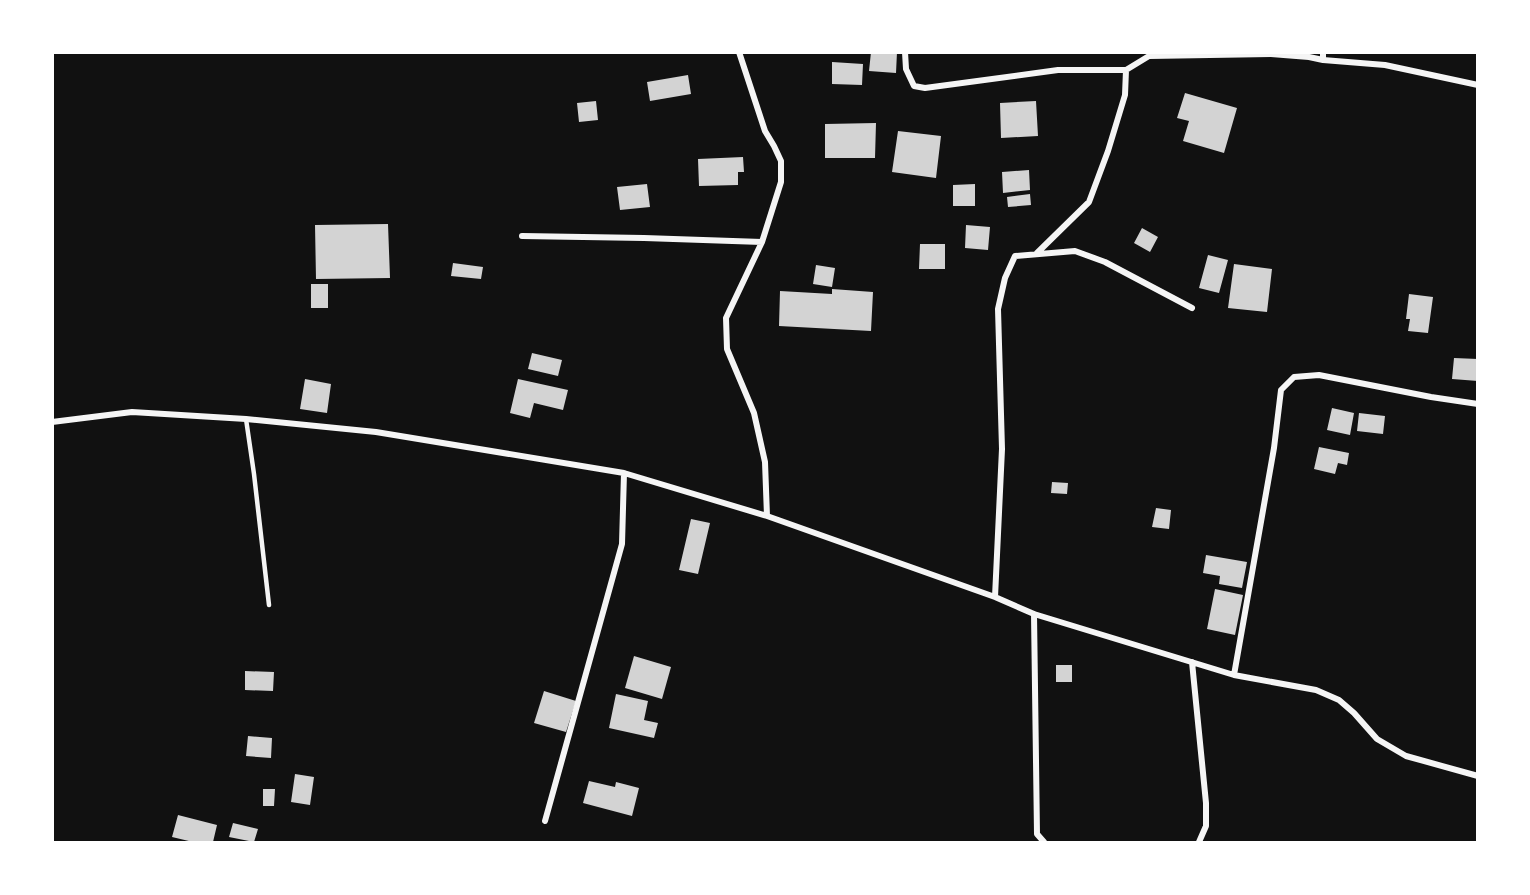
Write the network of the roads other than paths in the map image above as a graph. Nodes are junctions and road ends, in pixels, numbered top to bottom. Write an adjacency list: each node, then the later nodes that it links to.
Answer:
1 (739, 52): 7 (street)
2 (906, 52): 4 (street)
3 (1323, 56): 4 (street); 5 (street)
4 (1126, 70): 8 (street)
5 (1478, 86)
6 (522, 236): 7 (street)
7 (762, 242): 14 (street)
8 (1037, 253): 9 (street); 15 (street)
9 (1192, 308)
10 (1478, 404): 19 (street)
11 (246, 419): 12 (street); 13 (street); 16 (lane)
12 (52, 422)
13 (624, 473): 14 (street); 21 (street)
14 (767, 516): 15 (street)
15 (995, 597): 17 (street)
16 (269, 605)
17 (1034, 614): 18 (street); 22 (street)
18 (1192, 662): 19 (street); 23 (street)
19 (1234, 675): 20 (street)
20 (1478, 776)
21 (545, 821)
22 (1044, 843)
23 (1199, 843)

